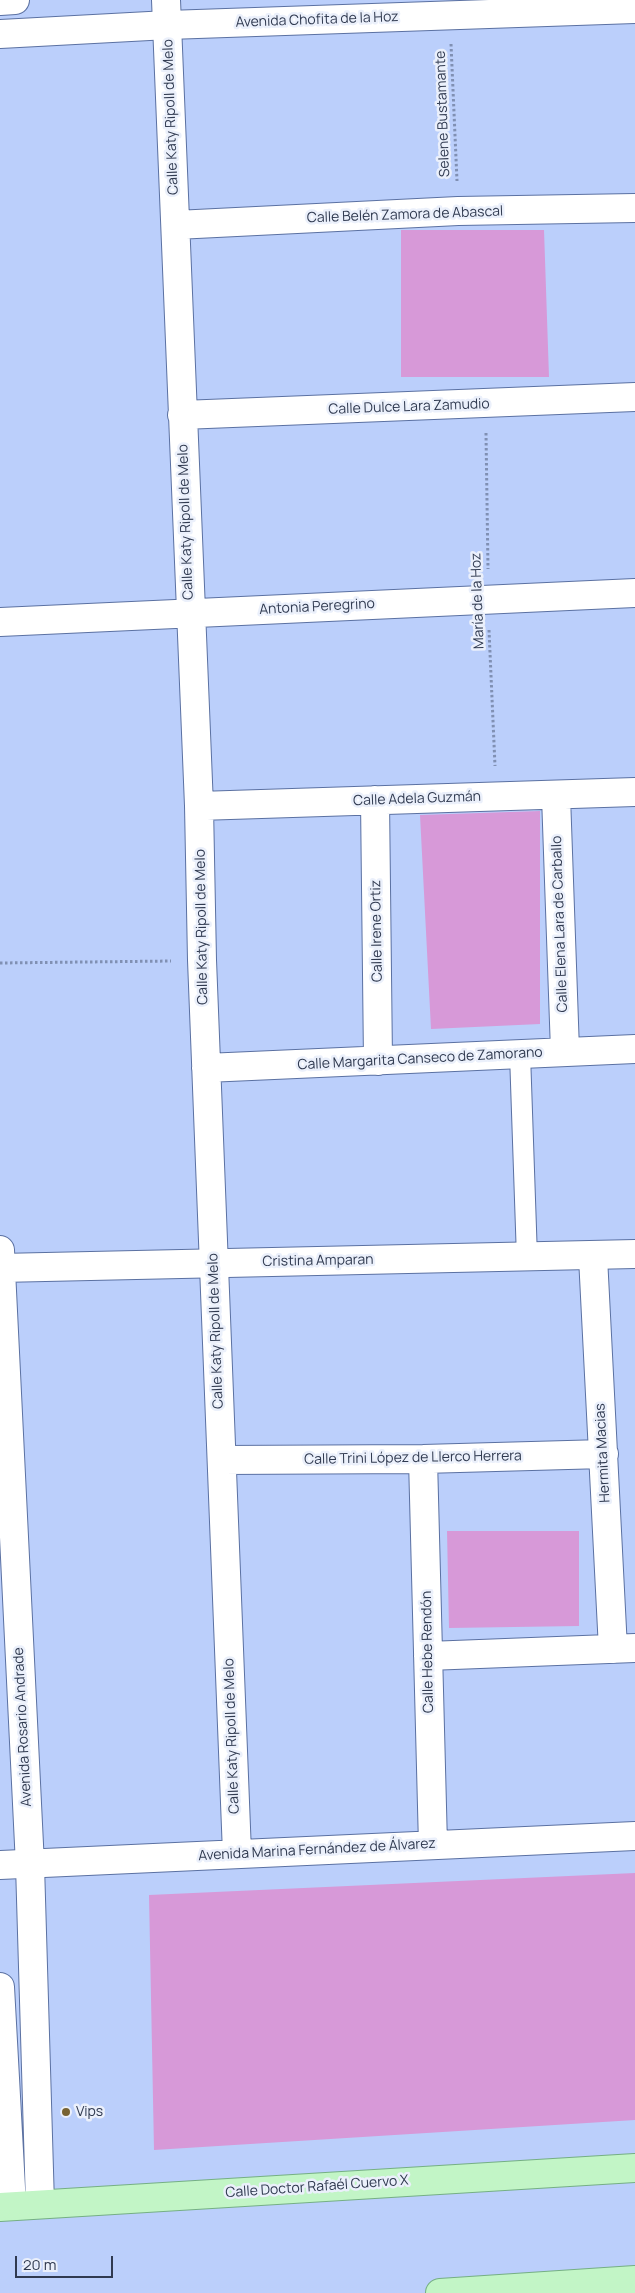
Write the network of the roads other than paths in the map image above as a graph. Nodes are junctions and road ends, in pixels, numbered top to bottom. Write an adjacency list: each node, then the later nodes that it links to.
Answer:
1 (15, 0): 2 (street)
2 (0, 1)
3 (450, 8): 4 (street, Avenida Chofita de la Hoz); 5 (street, Avenida Chofita de la Hoz)
4 (635, 9)
5 (167, 13): 6 (street, Avenida Chofita de la Hoz); 8 (street, Calle Katy Ripoll de Melo)
6 (0, 34)
7 (635, 208): 8 (street, Calle Belén Zamora de Abascal)
8 (176, 225): 10 (street, Calle Katy Ripoll de Melo)
9 (635, 397): 10 (street, Calle Dulce Lara Zamudio)
10 (182, 415): 12 (street, Calle Katy Ripoll de Melo)
11 (635, 594): 12 (street, Antonia Peregrino)
12 (190, 613): 13 (street, Antonia Peregrino); 17 (street, Calle Katy Ripoll de Melo)
13 (0, 622)
14 (635, 792): 15 (street, Calle Adela Guzmán)
15 (556, 796): 16 (street, Calle Adela Guzmán); 19 (street, Calle Elena Lara de Carballo)
16 (375, 800): 17 (street, Calle Adela Guzmán); 21 (street, Calle Irene Ortiz)
17 (199, 806): 22 (street, Calle Katy Ripoll de Melo)
18 (635, 1049): 19 (street, Calle Margarita Canseco de Zamorano)
19 (565, 1051): 20 (street, Calle Margarita Canseco de Zamorano)
20 (520, 1054): 21 (street, Calle Margarita Canseco de Zamorano); 26 (street)
21 (378, 1062): 22 (street, Calle Margarita Canseco de Zamorano)
22 (206, 1068): 27 (street, Calle Katy Ripoll de Melo)
23 (0, 1250): 28 (street, Avenida Rosario Andrade)
24 (635, 1254): 25 (street, Cristina Amparan)
25 (593, 1257): 26 (street, Cristina Amparan); 29 (street, Hermita Macias)
26 (527, 1258): 27 (street, Cristina Amparan)
27 (213, 1262): 28 (street, Cristina Amparan); 31 (street, Calle Katy Ripoll de Melo)
28 (0, 1268): 37 (street, Avenida Rosario Andrade)
29 (604, 1454): 30 (street, Calle Trini López de Llerco Herrera); 32 (street, Hermita Macias)
30 (423, 1459): 31 (street, Calle Trini López de Llerco Herrera); 33 (street, Calle Hebe Rendón)
31 (222, 1460): 36 (street, Calle Katy Ripoll de Melo)
32 (624, 1649): 33 (street)
33 (428, 1656): 35 (street, Calle Hebe Rendón)
34 (635, 1836): 35 (street, Avenida Marina Fernández de Álvarez)
35 (432, 1845): 36 (street, Avenida Marina Fernández de Álvarez)
36 (237, 1853): 37 (street, Avenida Marina Fernández de Álvarez)
37 (30, 1864): 38 (street, Avenida Marina Fernández de Álvarez); 41 (street, Avenida Rosario Andrade)
38 (0, 1865)
39 (0, 1987): 42 (street)
40 (635, 2168): 41 (main road, Calle Doctor Rafaél Cuervo X)
41 (40, 2204): 42 (main road, Calle Doctor Rafaél Cuervo X)
42 (6, 2207)
43 (635, 2280): 44 (main road)
44 (440, 2293)

